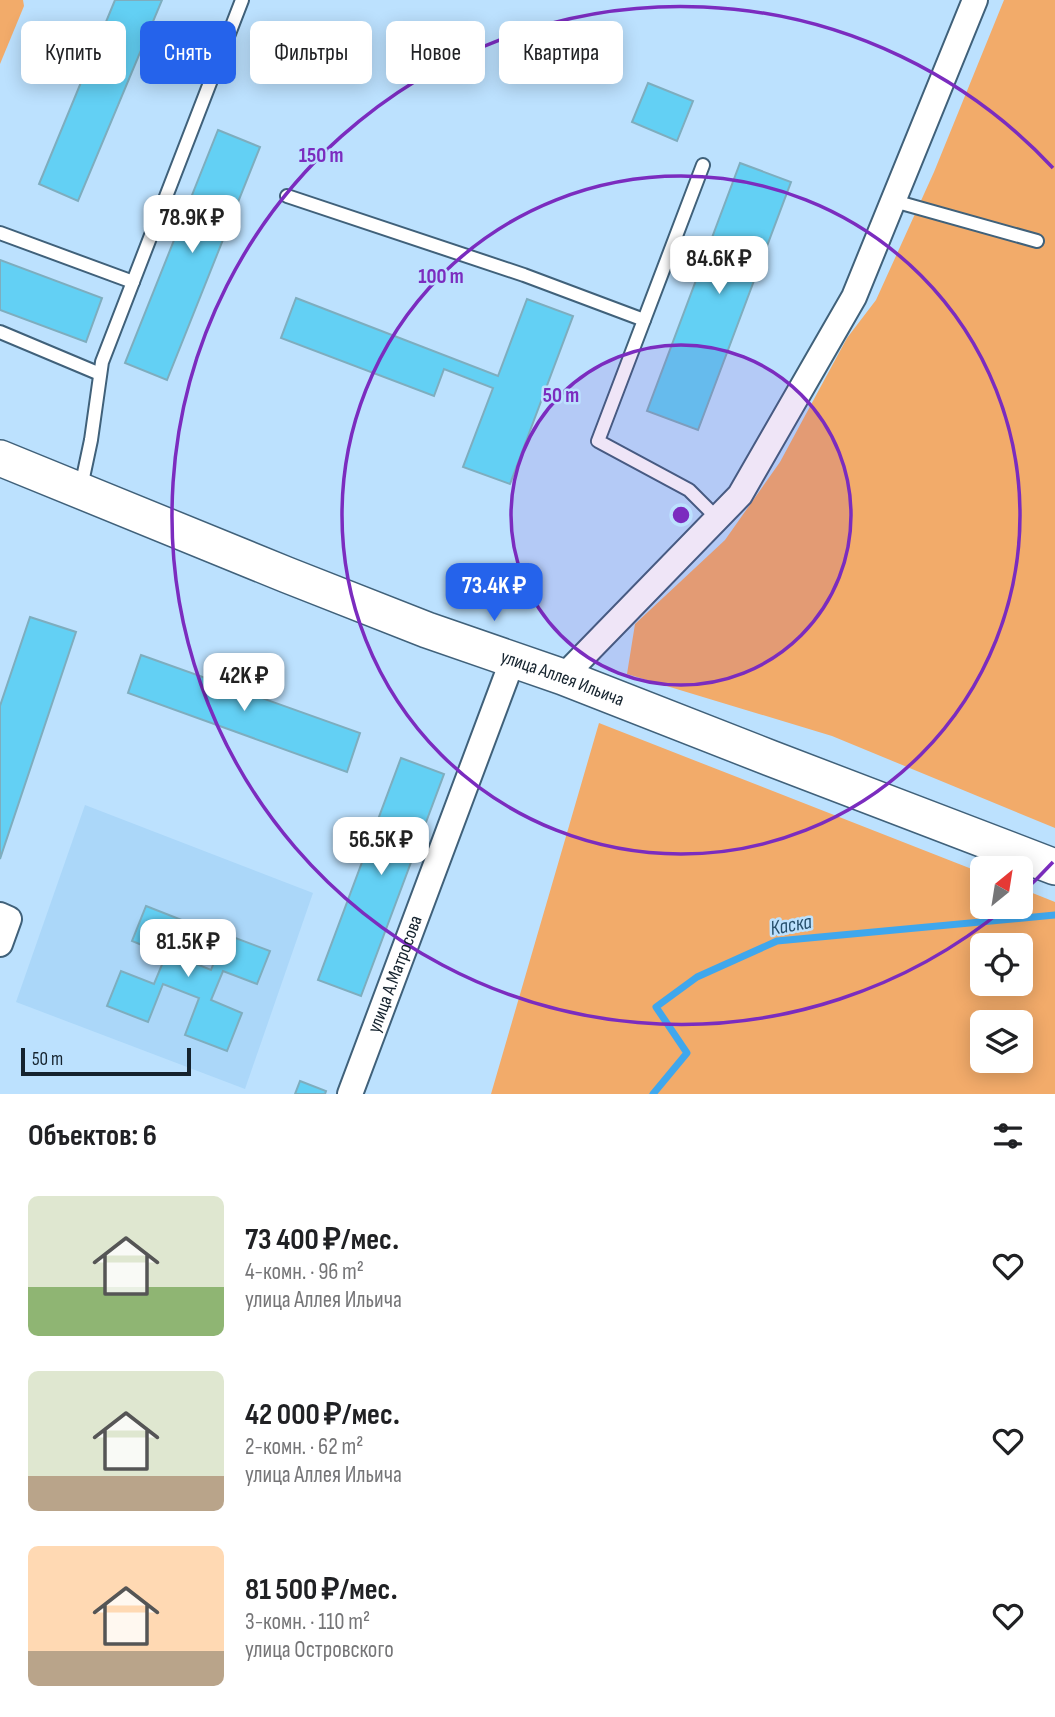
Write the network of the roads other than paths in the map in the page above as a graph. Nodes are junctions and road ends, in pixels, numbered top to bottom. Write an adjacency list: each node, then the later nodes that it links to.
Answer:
1 (242, 0): 8 (lane)
2 (975, 0): 5 (street)
3 (703, 165): 9 (lane)
4 (287, 196): 9 (lane)
5 (894, 201): 7 (lane); 14 (street)
6 (0, 233): 8 (lane)
7 (1037, 241)
8 (133, 282): 11 (lane)
9 (644, 320): 14 (lane)
10 (0, 332): 11 (lane)
11 (100, 374): 13 (lane)
12 (0, 458): 13 (main road, улица Аллея Ильича)
13 (80, 491): 15 (main road, улица Аллея Ильича)
14 (717, 517): 16 (street)
15 (513, 659): 16 (main road, улица Аллея Ильича); 20 (street, улица А.Матросова)
16 (563, 677): 17 (main road, улица Аллея Ильича)
17 (1055, 867)
18 (4, 917): 19 (street)
19 (0, 944)
20 (350, 1094)

